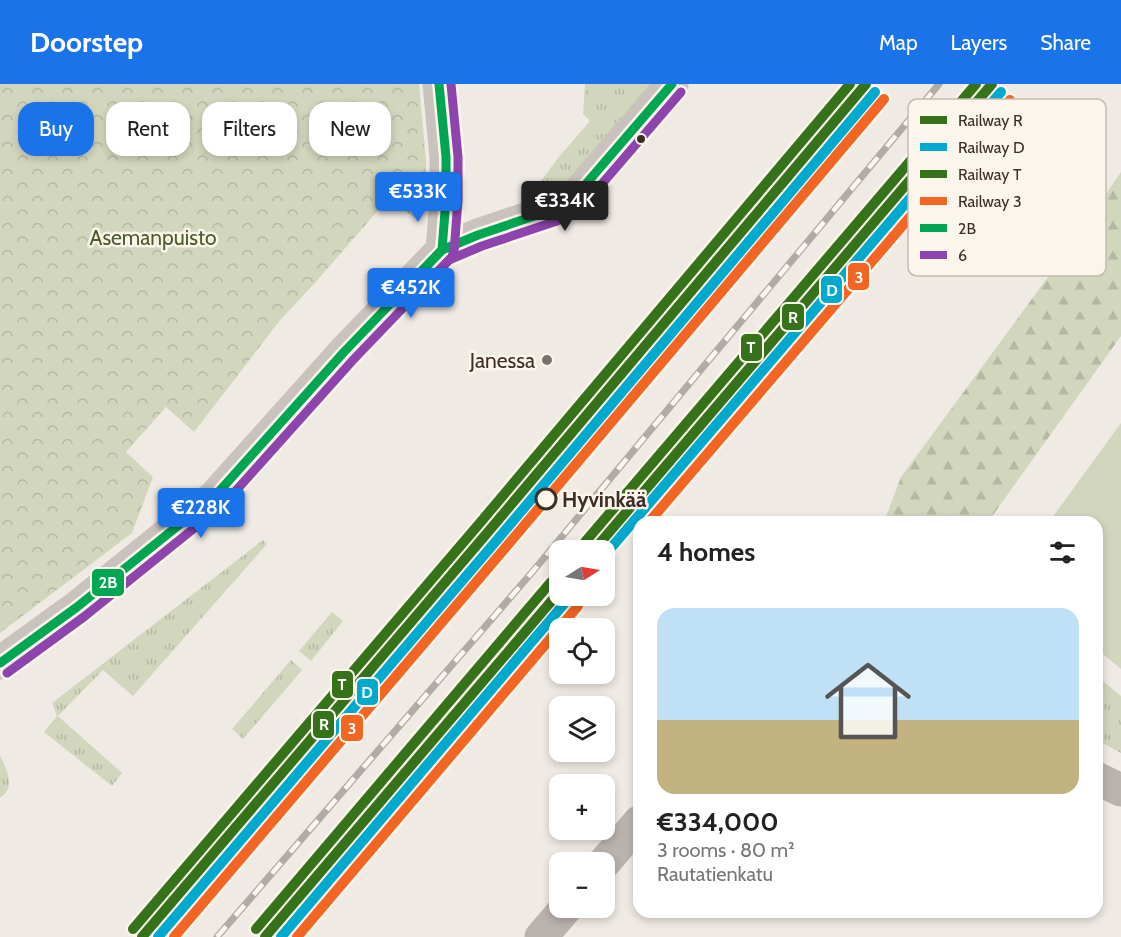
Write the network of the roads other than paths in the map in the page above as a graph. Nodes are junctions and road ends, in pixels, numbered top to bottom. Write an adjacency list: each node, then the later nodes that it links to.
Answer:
1 (439, 84): 3 (street)
2 (672, 84): 3 (street)
3 (442, 250): 4 (street)
4 (0, 663)
5 (1103, 781): 6 (main road)
6 (1121, 790)
7 (633, 829): 8 (main road)
8 (613, 852)
9 (557, 918): 10 (main road)
10 (541, 937)

